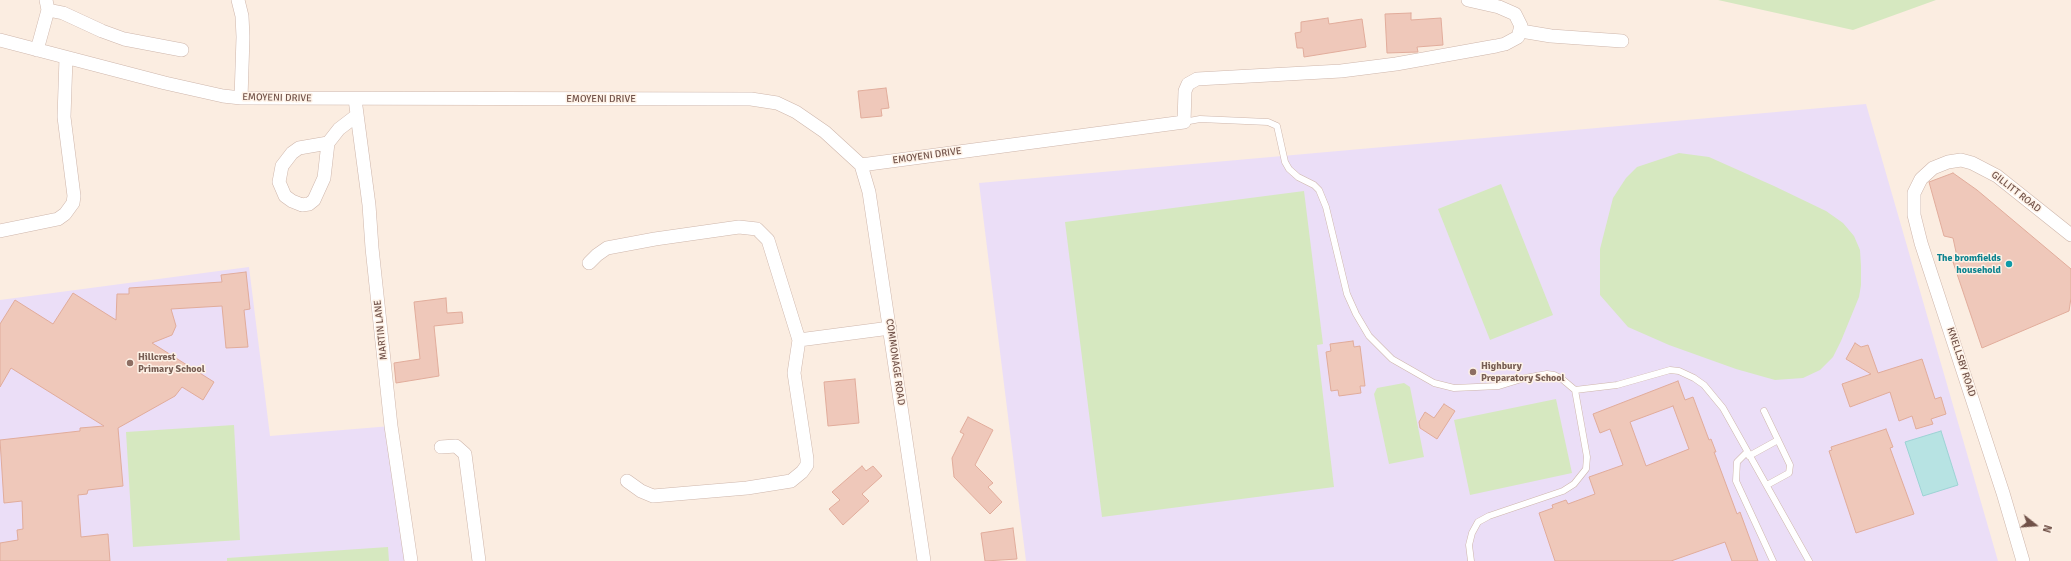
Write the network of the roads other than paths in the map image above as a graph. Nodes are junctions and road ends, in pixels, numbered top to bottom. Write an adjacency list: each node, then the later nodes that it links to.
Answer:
1 (238, 0): 10 (street)
2 (1468, 0): 4 (street)
3 (47, 5): 7 (street); 8 (street)
4 (1521, 31): 6 (street); 13 (street)
5 (0, 40): 7 (street, EMOYENI DRIVE)
6 (1622, 41)
7 (37, 50): 9 (street, EMOYENI DRIVE)
8 (182, 50)
9 (66, 58): 10 (street, EMOYENI DRIVE); 17 (street)
10 (241, 98): 11 (street, EMOYENI DRIVE)
11 (355, 99): 12 (street, MARTIN LANE); 15 (street, EMOYENI DRIVE)
12 (356, 116): 14 (street); 29 (street, MARTIN LANE)
13 (1184, 122): 15 (street, EMOYENI DRIVE); 22 (lane)
14 (328, 142): 14 (street)
15 (861, 165): 20 (street, COMMONAGE ROAD)
16 (1933, 168): 18 (street, GILLITT ROAD); 35 (street, KNELLSBY ROAD)
17 (0, 231)
18 (2071, 235)
19 (589, 263): 21 (street)
20 (890, 328): 21 (street); 31 (street, COMMONAGE ROAD)
21 (799, 340): 27 (street)
22 (1575, 390): 26 (lane); 32 (lane)
23 (1764, 412): 24 (lane)
24 (1778, 440): 26 (lane); 28 (lane)
25 (441, 447): 30 (street)
26 (1748, 454): 28 (lane); 33 (lane)
27 (627, 481)
28 (1767, 485): 34 (lane)
29 (411, 561)
30 (479, 561)
31 (924, 561)
32 (1471, 561)
33 (1772, 561)
34 (1809, 561)
35 (2023, 561)

